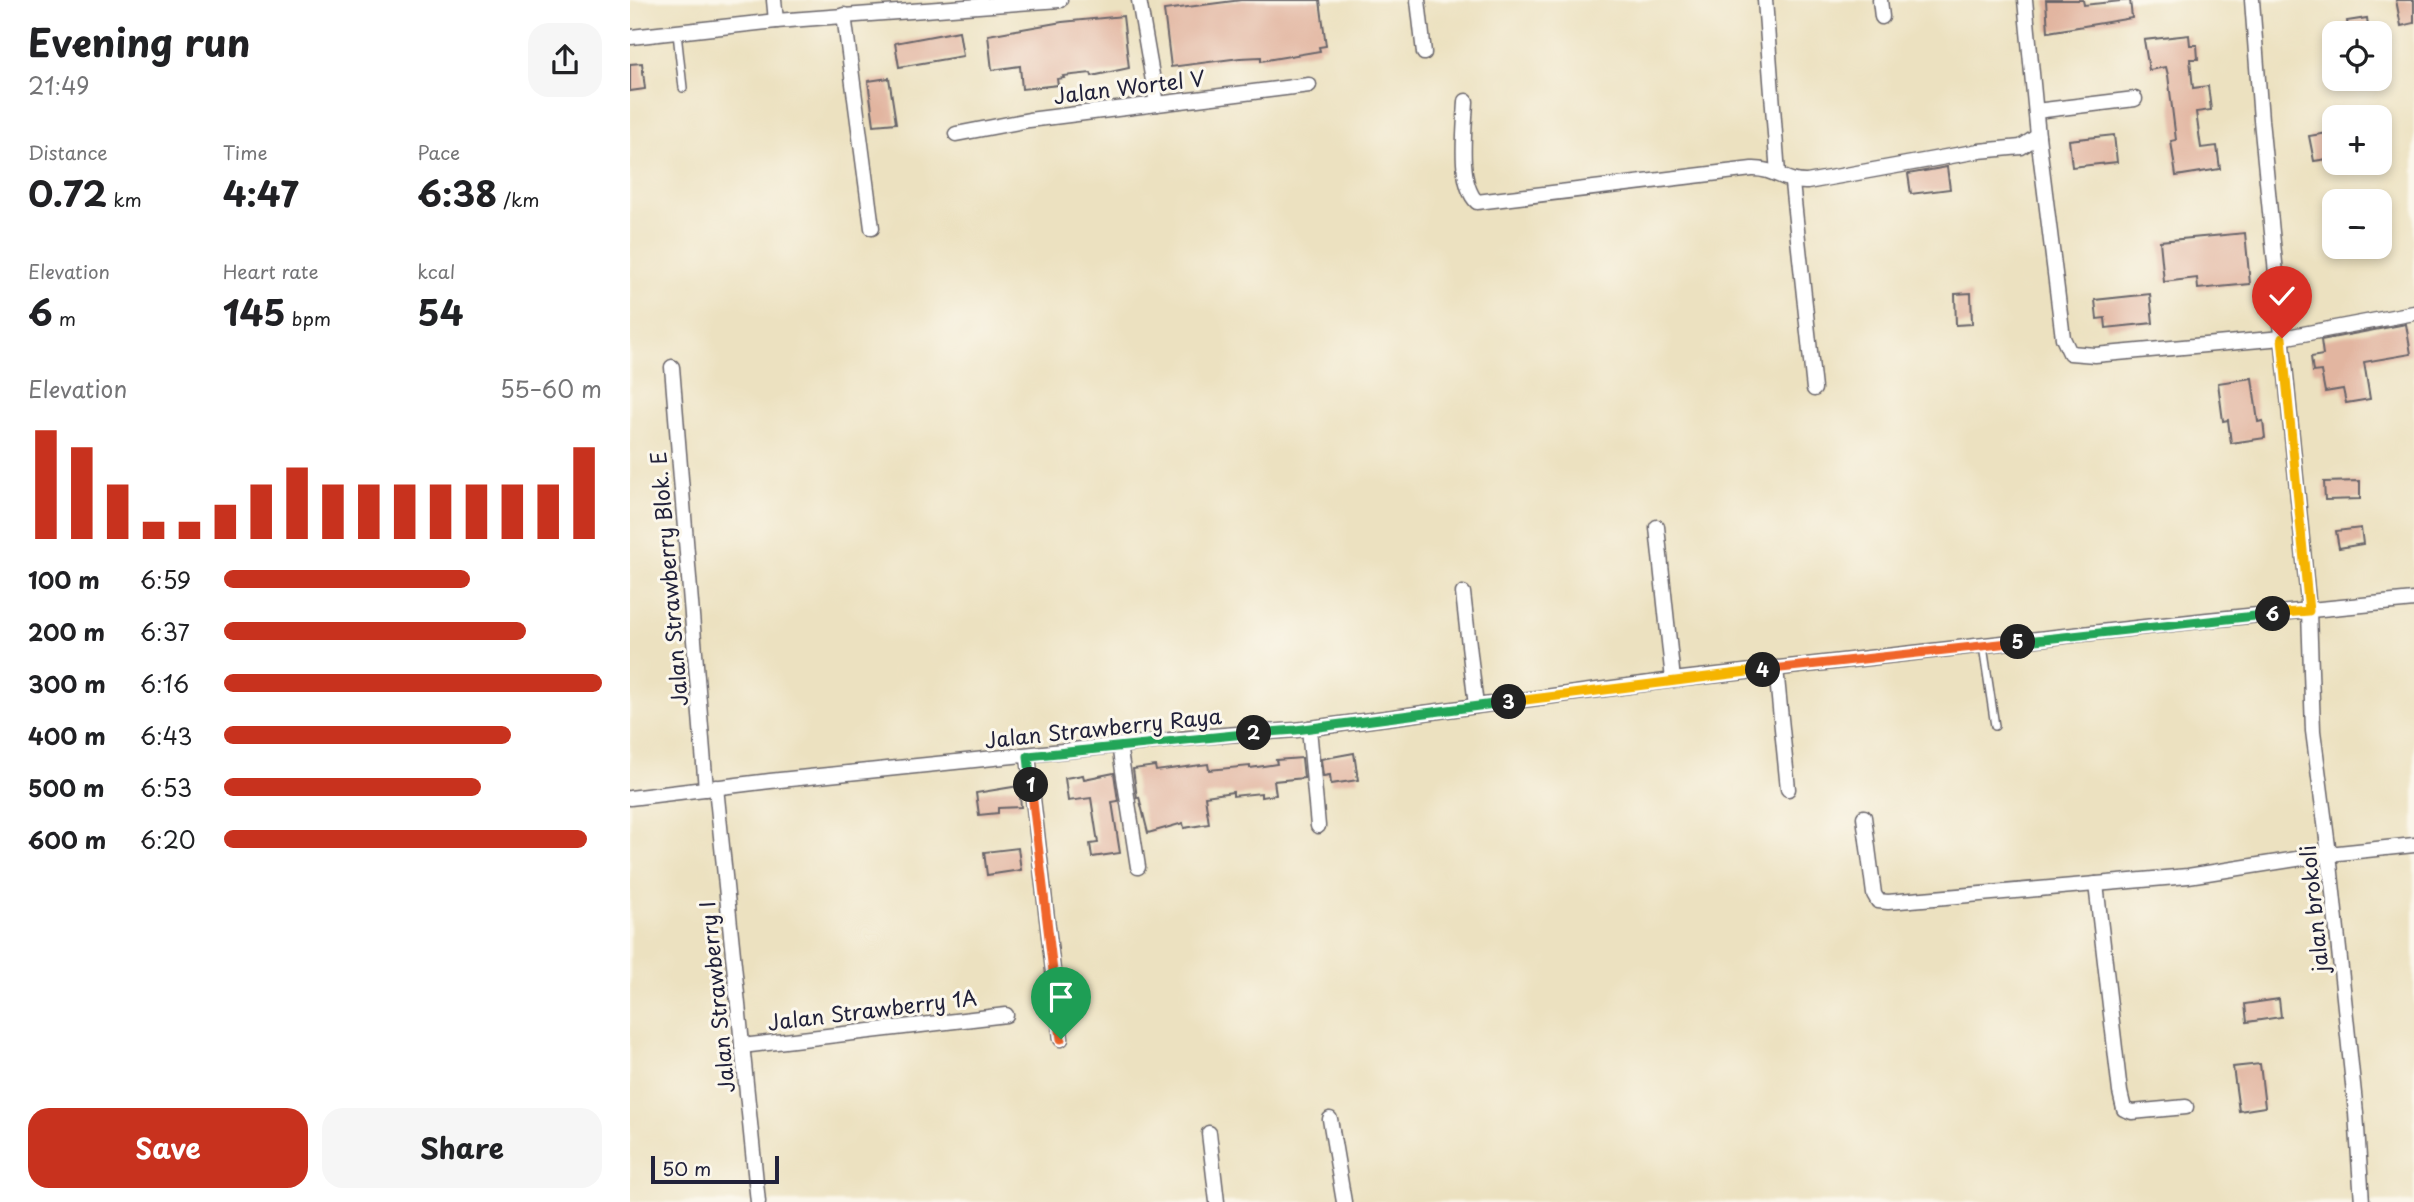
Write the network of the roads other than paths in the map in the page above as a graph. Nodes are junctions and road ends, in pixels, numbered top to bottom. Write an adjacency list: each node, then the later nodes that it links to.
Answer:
1 (774, 0): 11 (street)
2 (1060, 0): 9 (street)
3 (1139, 0): 20 (street)
4 (1418, 0): 15 (street)
5 (1765, 0): 24 (street)
6 (1880, 0): 10 (street)
7 (2025, 0): 21 (street)
8 (2252, 0): 28 (street, jalan brokoli)
9 (844, 15): 11 (street); 26 (street)
10 (1882, 17)
11 (776, 20): 13 (street)
12 (630, 29): 14 (street)
13 (677, 33): 14 (street); 17 (lane)
14 (630, 37)
15 (1424, 53)
16 (1309, 85): 20 (street, Jalan Wortel V)
17 (683, 88)
18 (2134, 99): 21 (street)
19 (1466, 101): 24 (street)
20 (1157, 104): 22 (street, Jalan Wortel V)
21 (2036, 111): 23 (street)
22 (956, 134)
23 (2038, 135): 25 (street); 28 (street)
24 (1778, 174): 25 (street)
25 (1792, 183): 30 (street)
26 (872, 228)
27 (2414, 313): 28 (street)
28 (2282, 338): 34 (street, jalan brokoli)
29 (672, 367): 43 (street, Jalan Strawberry Blok. E)
30 (1814, 389)
31 (1657, 527): 37 (street)
32 (1463, 593): 38 (street)
33 (2414, 600): 34 (street, Jalan Strawberry Raya)
34 (2309, 611): 35 (street, Jalan Strawberry Raya); 49 (street, jalan brokoli)
35 (1983, 646): 36 (street, Jalan Strawberry Raya); 39 (lane)
36 (1776, 668): 37 (street, Jalan Strawberry Raya); 44 (street)
37 (1672, 680): 38 (street, Jalan Strawberry Raya)
38 (1476, 706): 40 (street, Jalan Strawberry Raya)
39 (1995, 726)
40 (1309, 728): 41 (street, Jalan Strawberry Raya); 47 (street)
41 (1119, 745): 42 (street, Jalan Strawberry Raya); 50 (street)
42 (1028, 756): 43 (street, Jalan Strawberry Raya); 53 (street)
43 (711, 788): 45 (street, Jalan Strawberry Raya); 54 (street, Jalan Strawberry I)
44 (1788, 789)
45 (630, 799)
46 (1864, 817): 51 (street)
47 (1318, 826)
48 (2414, 845): 49 (street)
49 (2329, 853): 51 (street); 61 (street, jalan brokoli)
50 (1138, 867)
51 (2096, 884): 55 (street)
52 (1006, 1015): 54 (street, Jalan Strawberry 1A)
53 (1061, 1039)
54 (742, 1046): 58 (street, Jalan Strawberry I)
55 (2186, 1107)
56 (1330, 1119): 60 (street)
57 (1209, 1133): 59 (street)
58 (758, 1202)
59 (1217, 1202)
60 (1344, 1202)
61 (2362, 1202)

